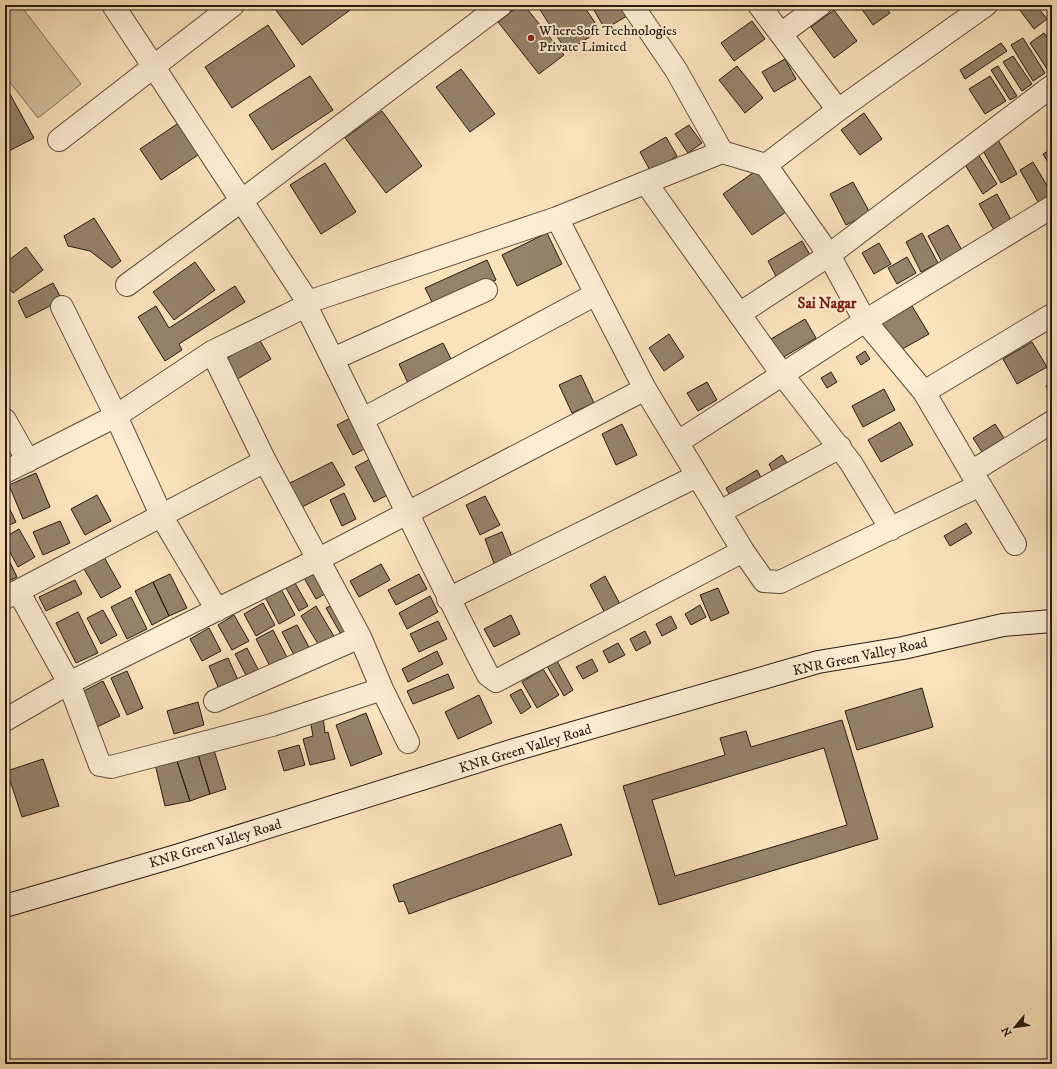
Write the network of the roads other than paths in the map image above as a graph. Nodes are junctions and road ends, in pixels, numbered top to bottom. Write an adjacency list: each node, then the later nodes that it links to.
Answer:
1 (112, 5): 9 (street)
2 (233, 5): 9 (street)
3 (501, 5): 16 (street)
4 (632, 5): 13 (street)
5 (759, 5): 8 (street)
6 (820, 5): 8 (street)
7 (986, 5): 11 (street)
8 (781, 34): 11 (street)
9 (153, 67): 12 (street); 16 (street)
10 (1052, 86): 19 (street)
11 (838, 110): 14 (street)
12 (59, 140)
13 (722, 152): 14 (street); 15 (street)
14 (766, 165): 19 (street)
15 (646, 183): 18 (street); 25 (street)
16 (241, 201): 20 (street); 23 (street)
17 (1052, 207): 27 (street)
18 (557, 218): 22 (street); 23 (street)
19 (829, 255): 25 (street); 27 (street)
20 (127, 285)
21 (486, 290): 29 (street)
22 (596, 294): 31 (street); 34 (street)
23 (307, 304): 28 (street); 29 (street)
24 (62, 308): 33 (street)
25 (739, 314): 30 (street)
26 (1052, 315): 32 (street)
27 (865, 321): 30 (street); 32 (street)
28 (212, 352): 33 (street); 40 (street)
29 (333, 359): 34 (street)
30 (782, 374): 37 (street); 38 (street)
31 (645, 389): 37 (street); 44 (street)
32 (924, 392): 43 (street)
33 (116, 416): 39 (street); 46 (street)
34 (363, 419): 44 (street)
35 (5, 420): 39 (street)
36 (1052, 422): 43 (street)
37 (678, 442): 42 (street)
38 (840, 447): 45 (street); 47 (street)
39 (28, 461): 41 (street)
40 (265, 461): 46 (street); 50 (street)
41 (5, 472)
42 (697, 476): 45 (street); 52 (street)
43 (975, 479): 47 (street); 48 (street)
44 (407, 512): 50 (street); 52 (street)
45 (720, 512): 49 (street)
46 (162, 517): 51 (street); 53 (street)
47 (891, 529): 49 (street)
48 (1015, 544)
49 (743, 551): 52 (street)
50 (319, 560): 53 (street); 55 (street)
51 (12, 595): 56 (street)
52 (448, 599)
53 (217, 610): 56 (street)
54 (1052, 621): 61 (street, KNR Green Valley Road)
55 (360, 637): 57 (street); 58 (street)
56 (69, 683): 57 (street); 59 (street)
57 (382, 689): 60 (street)
58 (215, 701)
59 (5, 720)
60 (408, 742)
61 (5, 906)

